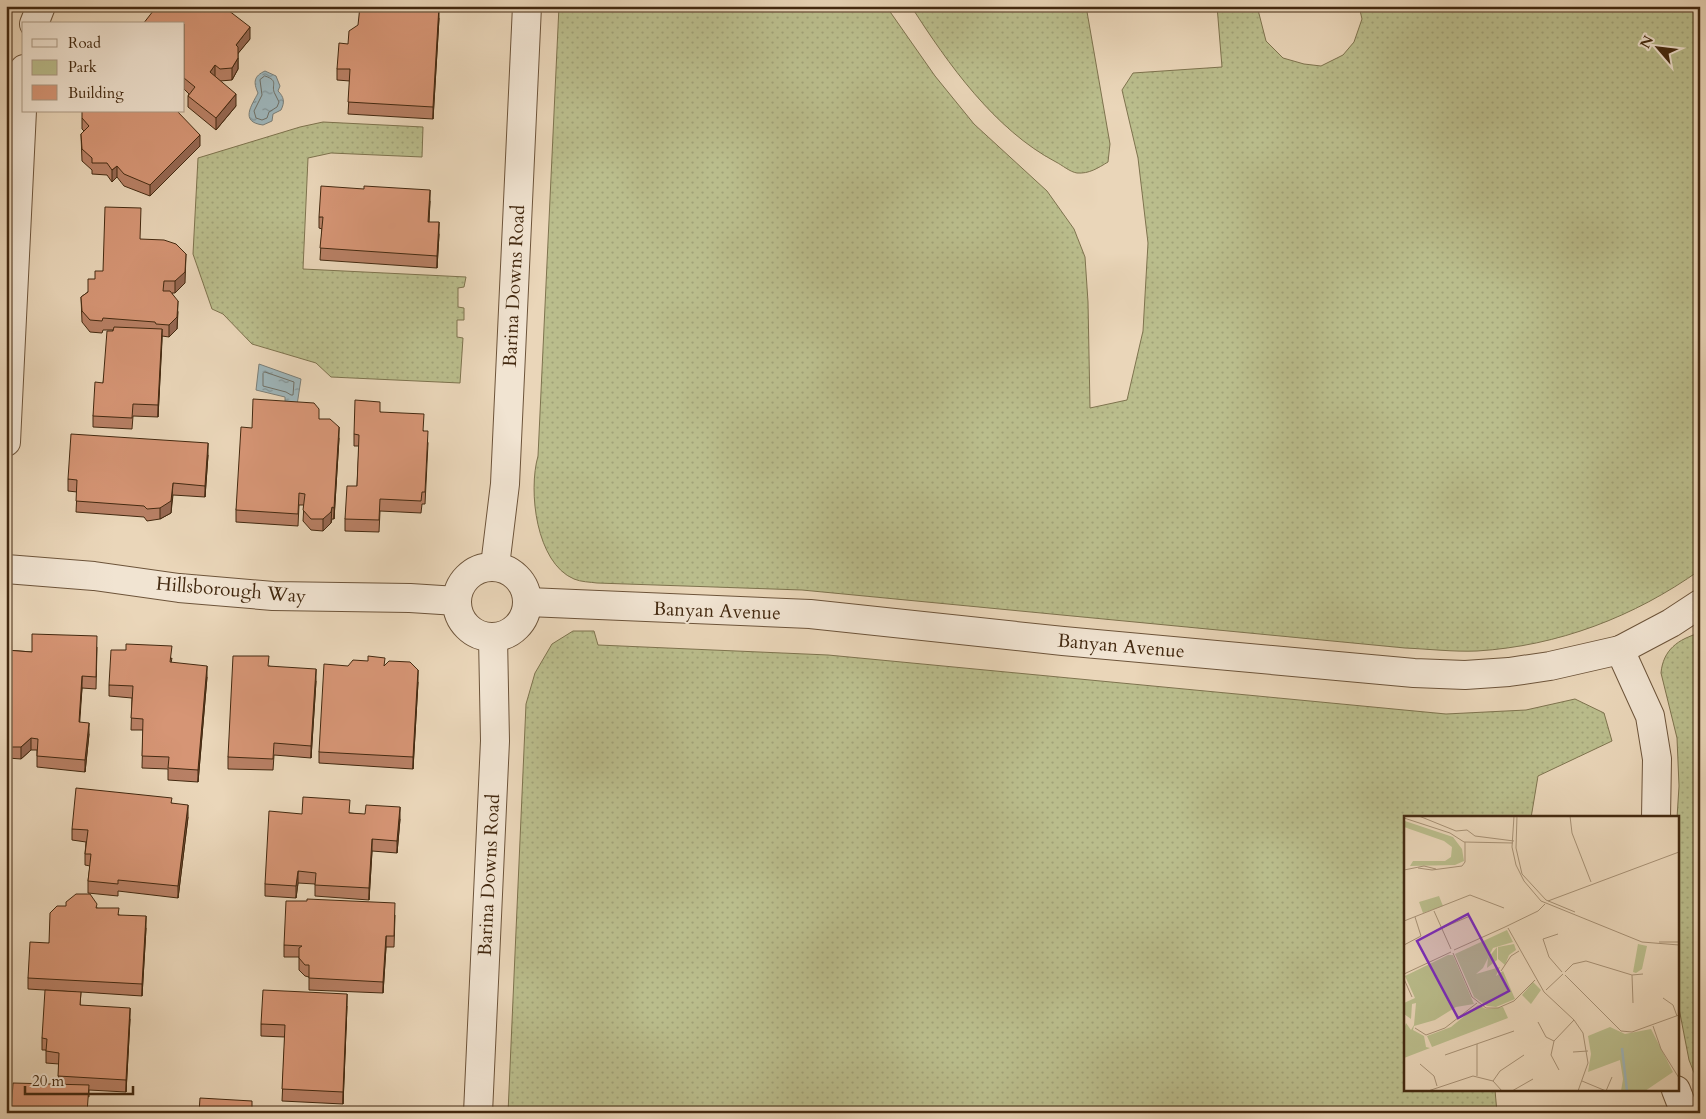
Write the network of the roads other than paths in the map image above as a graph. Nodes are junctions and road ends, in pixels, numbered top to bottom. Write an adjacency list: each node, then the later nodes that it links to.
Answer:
1 (41, 6): 3 (street)
2 (528, 6): 6 (street, Barina Downs Road)
3 (35, 22)
4 (22, 110): 5 (street)
5 (6, 442)
6 (495, 566): 8 (street); 9 (street)
7 (6, 568): 8 (street, Hillsborough Way)
8 (457, 601): 11 (street)
9 (528, 602): 11 (street); 12 (street, Banyan Avenue)
10 (1700, 604): 12 (street, Banyan Avenue)
11 (493, 637): 15 (street, Barina Downs Road)
12 (1620, 650): 13 (street)
13 (1656, 816)
14 (1677, 1092): 16 (street)
15 (478, 1113)
16 (1685, 1113)

